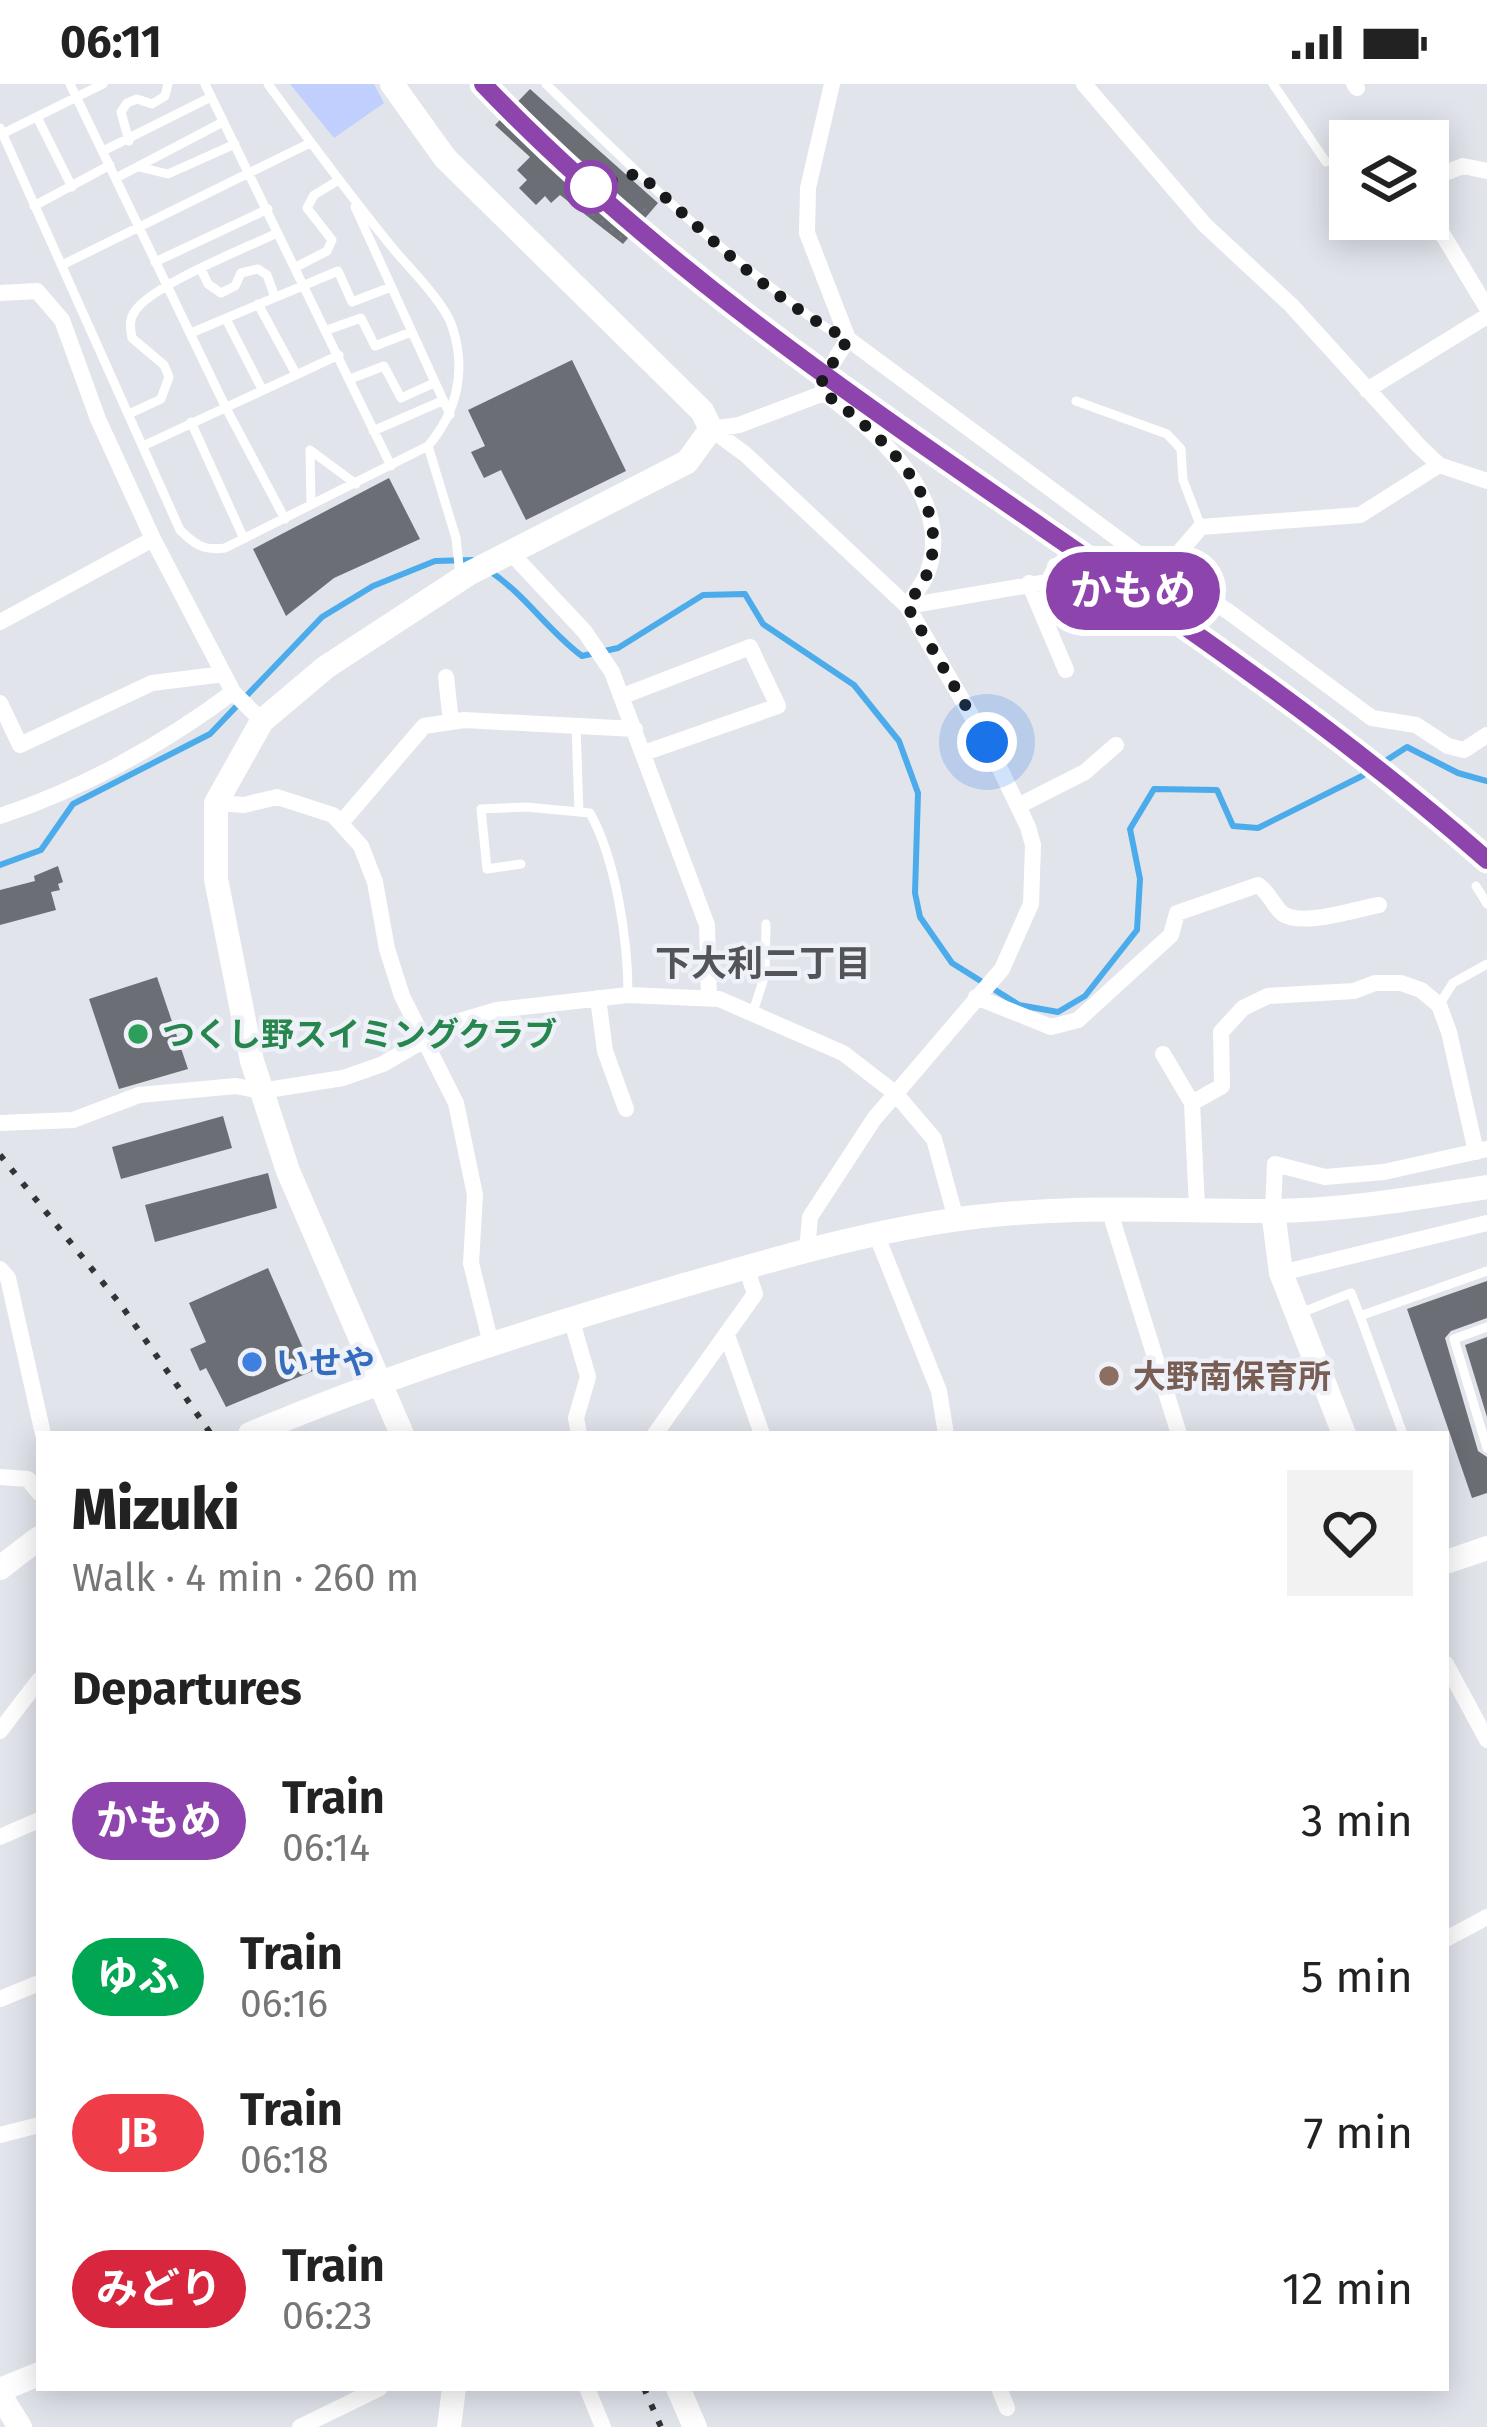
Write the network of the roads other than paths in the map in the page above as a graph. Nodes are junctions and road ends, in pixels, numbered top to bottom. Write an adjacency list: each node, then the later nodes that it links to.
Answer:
1 (70, 84): 11 (lane)
2 (103, 84): 11 (lane)
3 (168, 84): 16 (lane)
4 (205, 84): 12 (lane)
5 (268, 84): 17 (lane)
6 (392, 84): 64 (street)
7 (546, 84): 50 (lane)
8 (832, 84): 50 (street)
9 (1084, 84): 56 (street)
10 (1274, 84): 20 (lane)
11 (76, 96): 13 (lane); 19 (lane)
12 (211, 97): 14 (lane); 16 (lane)
13 (38, 119): 15 (lane); 28 (lane)
14 (223, 122): 18 (lane); 22 (lane)
15 (1, 131): 30 (lane)
16 (129, 141): 19 (lane)
17 (310, 143): 25 (lane); 27 (lane)
18 (235, 144): 22 (lane); 25 (lane)
19 (103, 151): 21 (lane)
20 (1326, 162)
21 (110, 165): 26 (lane); 28 (lane)
22 (138, 166): 26 (lane)
23 (1449, 171): 24 (street)
24 (1487, 171)
25 (249, 172): 31 (lane); 32 (lane)
26 (116, 178): 32 (lane)
27 (339, 180): 29 (lane); 37 (lane)
28 (72, 187): 30 (lane)
29 (348, 193): 41 (lane); 62 (lane)
30 (34, 206): 36 (lane)
31 (268, 209): 33 (lane); 35 (lane)
32 (139, 226): 35 (lane); 36 (lane)
33 (278, 233): 37 (lane); 38 (lane)
34 (1446, 240): 45 (street)
35 (155, 262): 39 (lane)
36 (62, 265): 61 (lane)
37 (296, 267): 40 (lane)
38 (201, 269): 39 (lane); 43 (lane)
39 (168, 286): 49 (lane); 61 (lane)
40 (303, 286): 41 (lane); 43 (lane); 47 (lane)
41 (391, 287): 48 (lane)
42 (0, 293): 75 (street)
43 (275, 297): 44 (lane)
44 (259, 304): 46 (lane); 52 (lane)
45 (1487, 312): 56 (street)
46 (226, 319): 49 (lane); 55 (lane)
47 (327, 330): 48 (lane); 51 (lane)
48 (411, 332): 54 (lane)
49 (191, 333): 60 (lane)
50 (848, 339): 57 (street); 79 (street)
51 (339, 356): 52 (lane); 53 (lane)
52 (296, 374): 55 (lane)
53 (350, 379): 54 (lane); 65 (lane)
54 (434, 383): 58 (lane)
55 (262, 389): 60 (lane)
56 (1367, 390): 68 (street)
57 (824, 393): 64 (street); 82 (street)
58 (442, 400): 62 (lane); 65 (lane)
59 (1076, 401): 74 (lane)
60 (226, 407): 63 (lane); 73 (lane)
61 (131, 413): 66 (lane)
62 (450, 415): 67 (lane)
63 (191, 422): 66 (lane); 76 (lane)
64 (711, 429): 77 (street); 82 (street)
65 (374, 431): 69 (lane)
66 (145, 446): 76 (lane)
67 (428, 446): 69 (lane); 80 (lane)
68 (1439, 465): 70 (street); 74 (street)
69 (391, 466): 71 (lane)
70 (1487, 481)
71 (356, 484): 72 (lane); 72 (lane)
72 (311, 505): 73 (lane)
73 (285, 519): 76 (lane)
74 (1201, 527): 79 (street)
75 (153, 539): 83 (street); 85 (street)
76 (244, 539)
77 (507, 555): 80 (street); 88 (street)
78 (1055, 566): 81 (street)
79 (1164, 570): 94 (street)
80 (465, 576): 90 (street)
81 (1029, 583): 82 (street); 84 (street)
82 (907, 606): 98 (street)
83 (0, 622)
84 (1066, 670)
85 (224, 674): 87 (street); 89 (street)
86 (446, 677): 91 (street)
87 (233, 692): 90 (street); 100 (street)
88 (623, 696): 93 (street); 96 (street)
89 (0, 703)
90 (262, 721): 97 (street)
91 (451, 722): 92 (street); 101 (street)
92 (576, 724): 93 (street); 99 (lane)
93 (635, 729): 96 (street)
94 (1487, 735)
95 (1116, 745): 98 (street)
96 (644, 752): 111 (street)
97 (216, 803): 101 (street); 116 (street)
98 (1018, 806): 109 (street)
99 (578, 812): 102 (lane); 108 (lane)
100 (0, 816)
101 (341, 824): 114 (street)
102 (521, 864)
103 (1476, 886): 104 (lane)
104 (1487, 904)
105 (1379, 905): 109 (street)
106 (766, 924): 113 (lane)
107 (1487, 964): 112 (lane)
108 (628, 995): 110 (street); 111 (street)
109 (976, 997): 117 (street)
110 (598, 998): 114 (street); 119 (street)
111 (709, 998): 113 (street)
112 (1439, 1005): 118 (street); 121 (street)
113 (753, 1012): 117 (street)
114 (423, 1041): 116 (street); 139 (street)
115 (1163, 1054): 118 (street)
116 (261, 1091): 120 (street); 140 (street)
117 (895, 1093): 126 (street); 129 (street)
118 (1192, 1103): 124 (street)
119 (626, 1109)
120 (0, 1123)
121 (1481, 1150): 125 (street)
122 (1487, 1187): 125 (street)
123 (1108, 1206): 124 (street); 126 (street); 148 (street)
124 (1197, 1208): 125 (street)
125 (1273, 1211): 133 (street)
126 (956, 1219): 128 (street)
127 (1487, 1223): 133 (street)
128 (876, 1234): 129 (street); 147 (street)
129 (807, 1250): 130 (street)
130 (746, 1267): 136 (street); 138 (street)
131 (0, 1269): 142 (street)
132 (1487, 1271): 135 (lane)
133 (1281, 1273): 134 (street)
134 (1295, 1316): 135 (lane); 149 (street)
135 (1360, 1316): 150 (lane)
136 (571, 1318): 139 (street); 144 (street)
137 (1487, 1327): 151 (lane)
138 (727, 1336): 145 (street); 146 (street)
139 (490, 1344): 140 (street)
140 (378, 1382): 141 (street); 143 (street)
141 (284, 1428)
142 (42, 1431)
143 (401, 1431)
144 (578, 1431)
145 (658, 1431)
146 (761, 1431)
147 (946, 1431)
148 (1179, 1431)
149 (1343, 1431)
150 (1401, 1431)
151 (1487, 1448)
152 (0, 1477): 153 (street)
153 (35, 1480)
154 (36, 1540): 157 (street)
155 (1487, 1548): 156 (street)
156 (1449, 1561)
157 (0, 1568)
158 (36, 1684): 160 (street)
159 (1452, 1689): 161 (street)
160 (0, 1731)
161 (1487, 1740)
162 (36, 1821): 163 (street)
163 (0, 1837)
164 (1487, 1917): 165 (street)
165 (1449, 1937)
166 (36, 1984): 167 (street)
167 (0, 1999)
168 (36, 2127): 169 (street)
169 (0, 2135)
170 (36, 2375): 176 (street)
171 (374, 2391): 179 (street)
172 (454, 2391): 180 (street)
173 (588, 2391): 181 (street)
174 (679, 2391): 182 (street)
175 (1000, 2391): 177 (street)
176 (0, 2392): 178 (street)
177 (1007, 2408)
178 (20, 2427)
179 (299, 2427)
180 (449, 2427)
181 (602, 2427)
182 (695, 2427)

